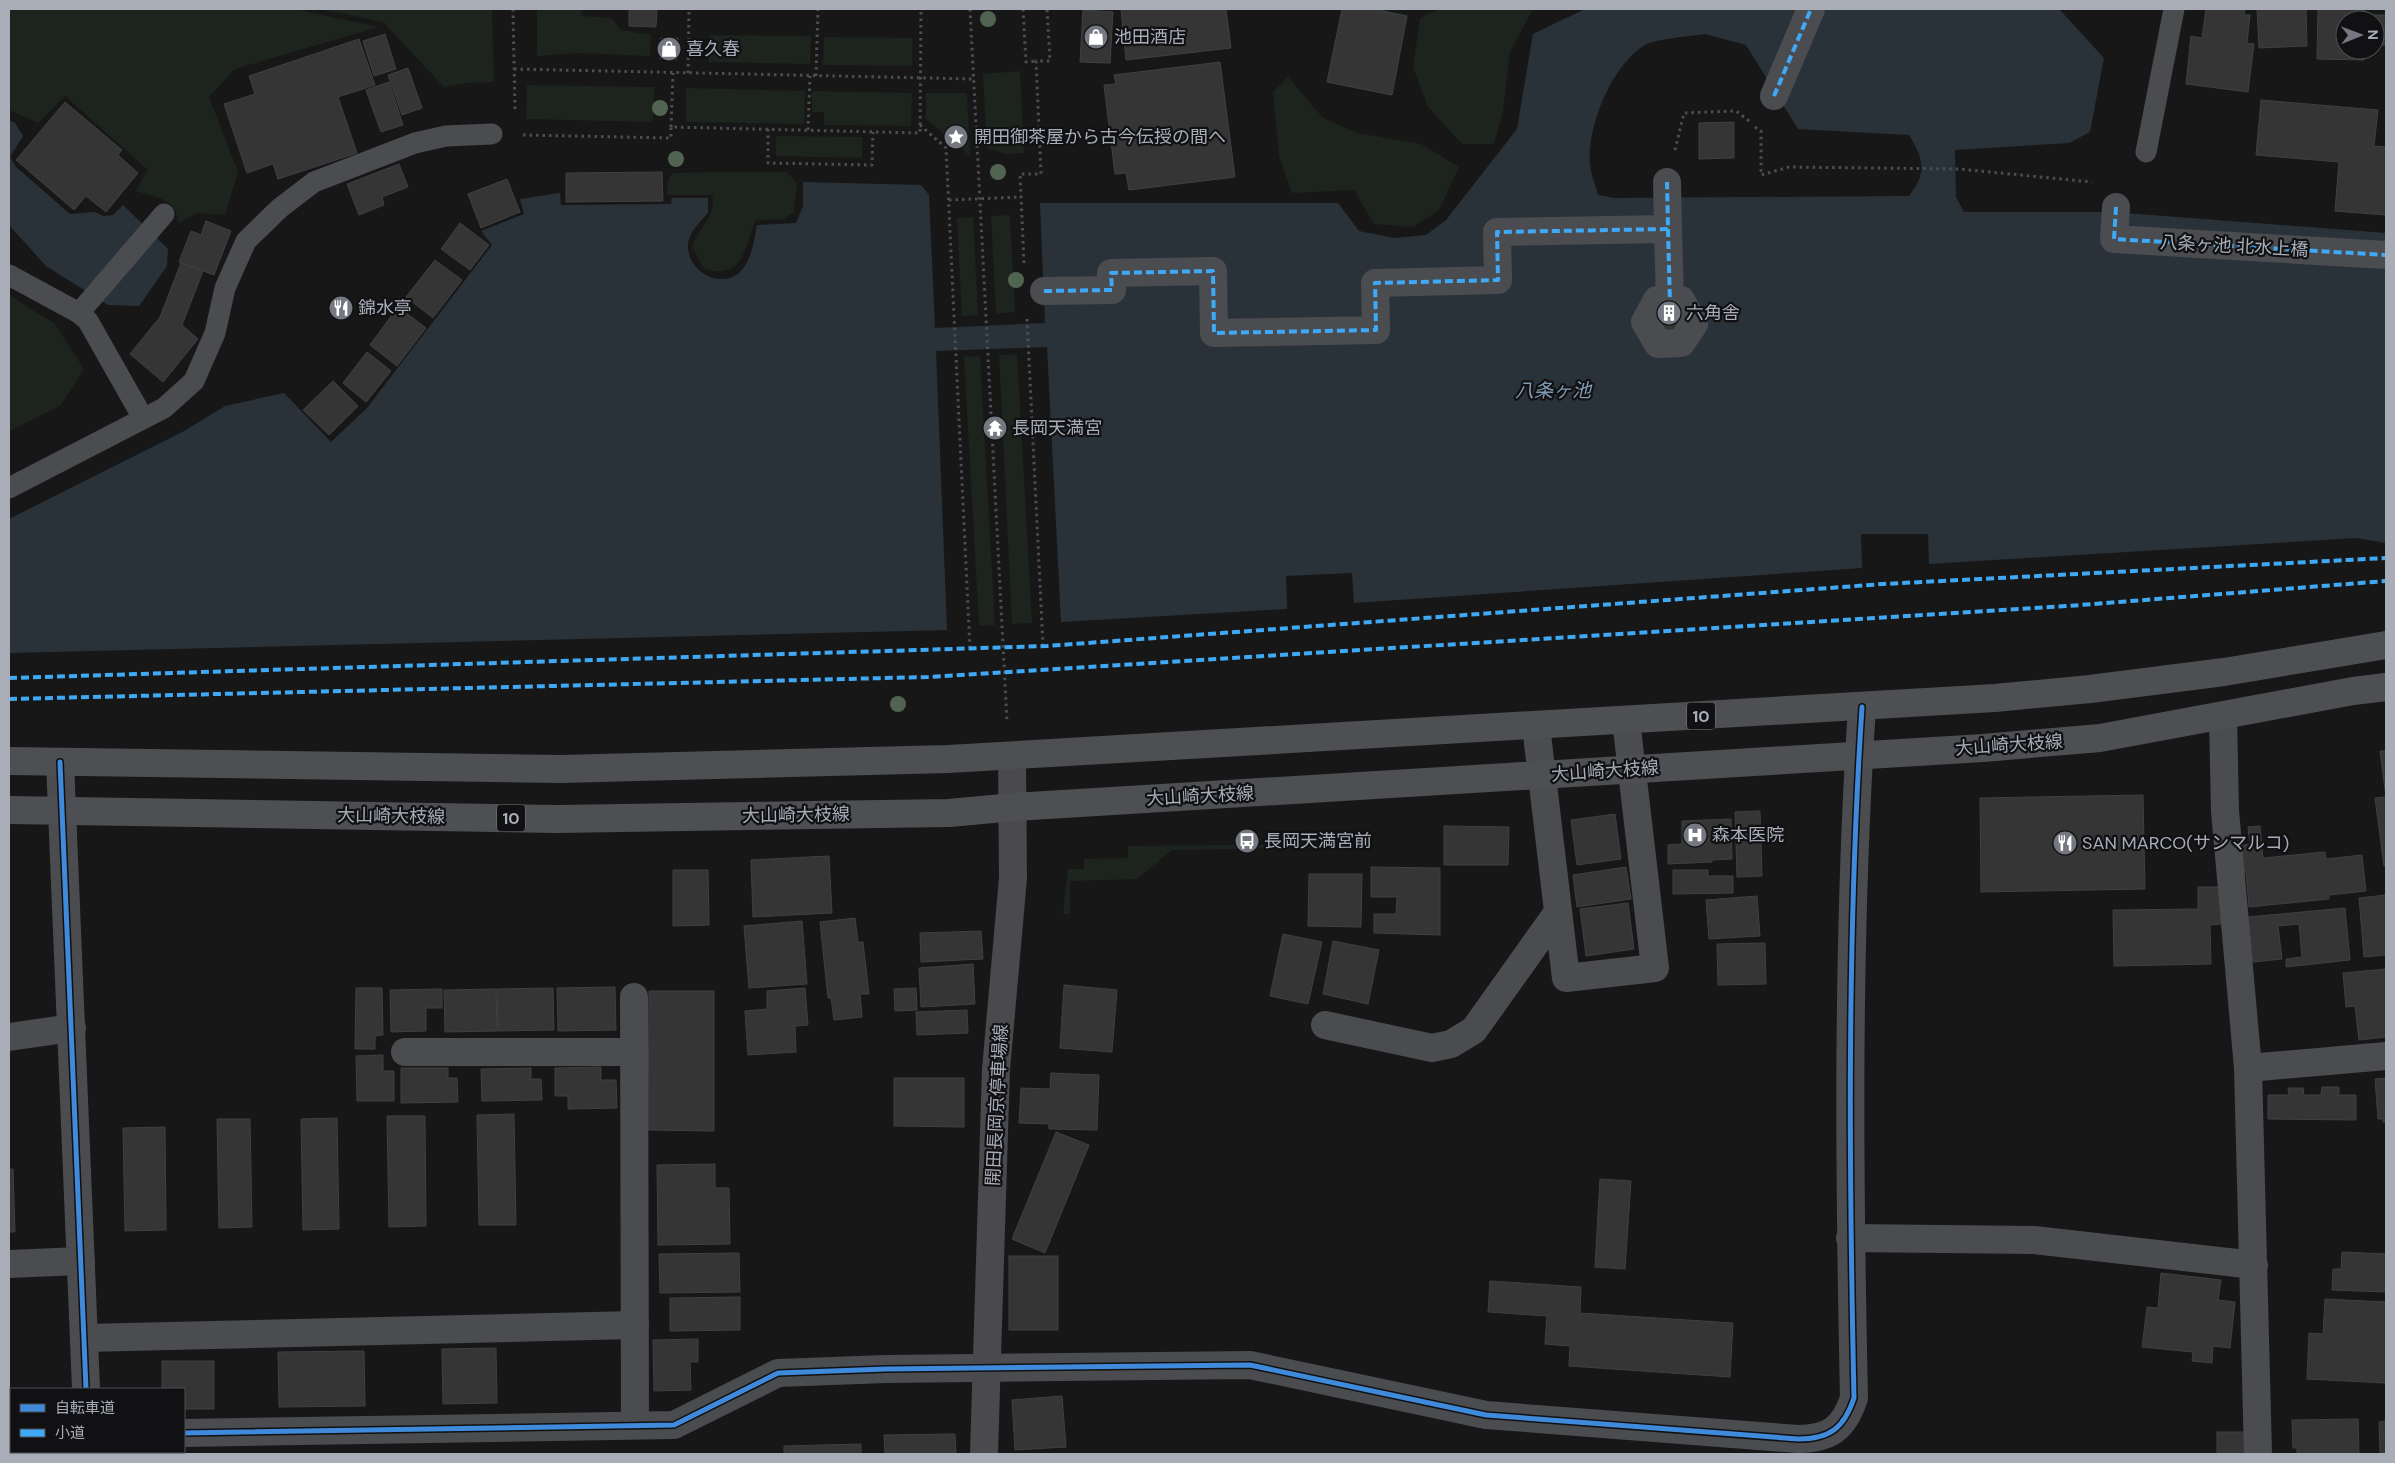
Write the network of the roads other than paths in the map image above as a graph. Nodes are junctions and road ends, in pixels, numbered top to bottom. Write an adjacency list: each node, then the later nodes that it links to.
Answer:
1 (1811, 9): 3 (street)
2 (2174, 9): 5 (lane)
3 (1774, 96)
4 (492, 134): 15 (lane)
5 (2146, 152)
6 (1667, 182): 9 (street)
7 (2116, 207): 10 (street, 八条ヶ池 北水上橋)
8 (164, 214): 14 (lane)
9 (1668, 229): 12 (street); 13 (street)
10 (2386, 255)
11 (9, 275): 14 (lane)
12 (1044, 291)
13 (1670, 302)
14 (79, 313): 15 (lane)
15 (143, 418): 16 (lane)
16 (9, 488)
17 (2386, 644): 19 (main road, 10)
18 (2386, 687): 20 (main road, 大山崎大枝線 / 10)
19 (1862, 707): 21 (main road, 10); 23 (street)
20 (2223, 717): 23 (main road, 大山崎大枝線 / 10); 40 (street)
21 (1626, 720): 22 (main road, 10); 27 (street)
22 (1536, 726): 24 (main road, 10); 28 (street)
23 (1859, 755): 27 (main road, 大山崎大枝線 / 10); 41 (street)
24 (1012, 756): 26 (main road, 10); 29 (main road, 開田長岡京停車場線)
25 (9, 761): 26 (main road, 10)
26 (60, 762): 31 (street)
27 (1632, 769): 28 (main road, 大山崎大枝線 / 10); 32 (street)
28 (1542, 775): 29 (main road, 大山崎大枝線 / 10); 32 (street)
29 (1014, 807): 31 (main road, 大山崎大枝線 / 10); 47 (main road, 開田長岡京停車場線)
30 (9, 810): 31 (main road, 大山崎大枝線 / 10)
31 (63, 811): 35 (street)
32 (1558, 912): 34 (street)
33 (634, 997): 38 (street)
34 (1325, 1025)
35 (72, 1028): 36 (street); 42 (street)
36 (9, 1037)
37 (405, 1052): 38 (street)
38 (634, 1052): 45 (street)
39 (2386, 1056): 40 (street)
40 (2248, 1068): 44 (street)
41 (1850, 1238): 44 (street); 51 (street)
42 (81, 1261): 43 (street); 46 (street)
43 (9, 1264)
44 (2254, 1265): 53 (street)
45 (635, 1325): 46 (street); 49 (street)
46 (84, 1338): 48 (street)
47 (987, 1369): 49 (street); 51 (street); 52 (main road, 開田長岡京停車場線)
48 (86, 1388)
49 (635, 1425): 50 (street)
50 (185, 1444)
51 (1763, 1445)
52 (984, 1454)
53 (2258, 1454)

